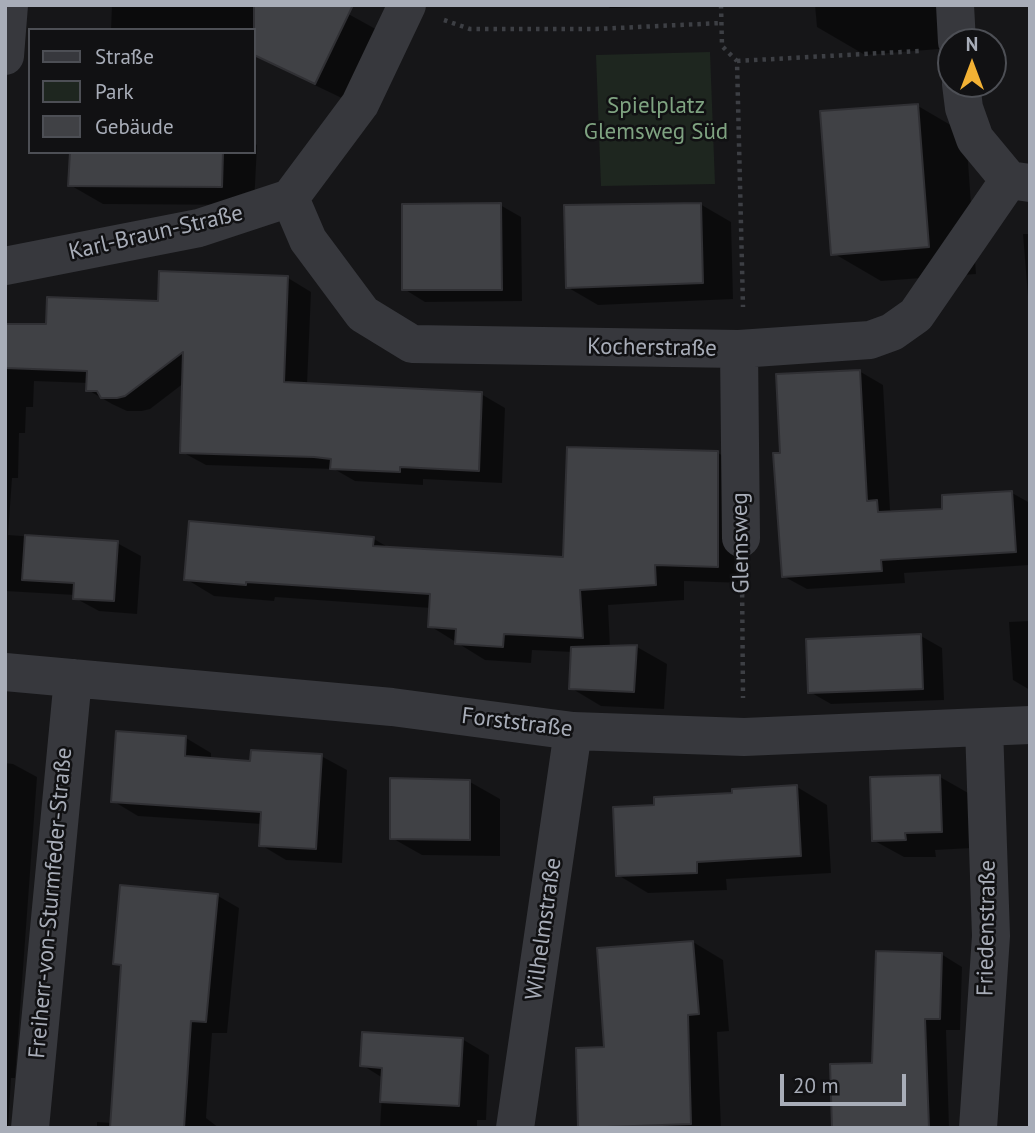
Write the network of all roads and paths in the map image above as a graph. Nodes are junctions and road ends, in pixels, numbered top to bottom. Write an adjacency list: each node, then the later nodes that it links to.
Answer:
1 (9, 5): 8 (street)
2 (721, 5): 5 (path)
3 (955, 5): 6 (street)
4 (406, 6): 5 (path); 12 (street)
5 (721, 23): 9 (path)
6 (947, 28)
7 (937, 46): 9 (path)
8 (5, 56)
9 (737, 61): 14 (path)
10 (963, 98): 11 (street)
11 (1019, 181): 14 (street, Kocherstraße)
12 (290, 198): 13 (street, Karl-Braun-Straße); 14 (street, Kocherstraße)
13 (5, 266)
14 (738, 349): 15 (street, Glemsweg)
15 (741, 538): 21 (path, Glemsweg)
16 (5, 672): 17 (street, Forststraße)
17 (73, 678): 20 (street, Forststraße); 22 (street, Freiherr-von-Sturmfeder-Straße)
18 (1030, 725): 19 (street, Forststraße)
19 (984, 727): 21 (street, Forststraße); 24 (street, Friedenstraße)
20 (573, 731): 21 (street, Forststraße); 23 (street, Wilhelmstraße)
21 (744, 737)
22 (30, 1128)
23 (515, 1128)
24 (978, 1128)

